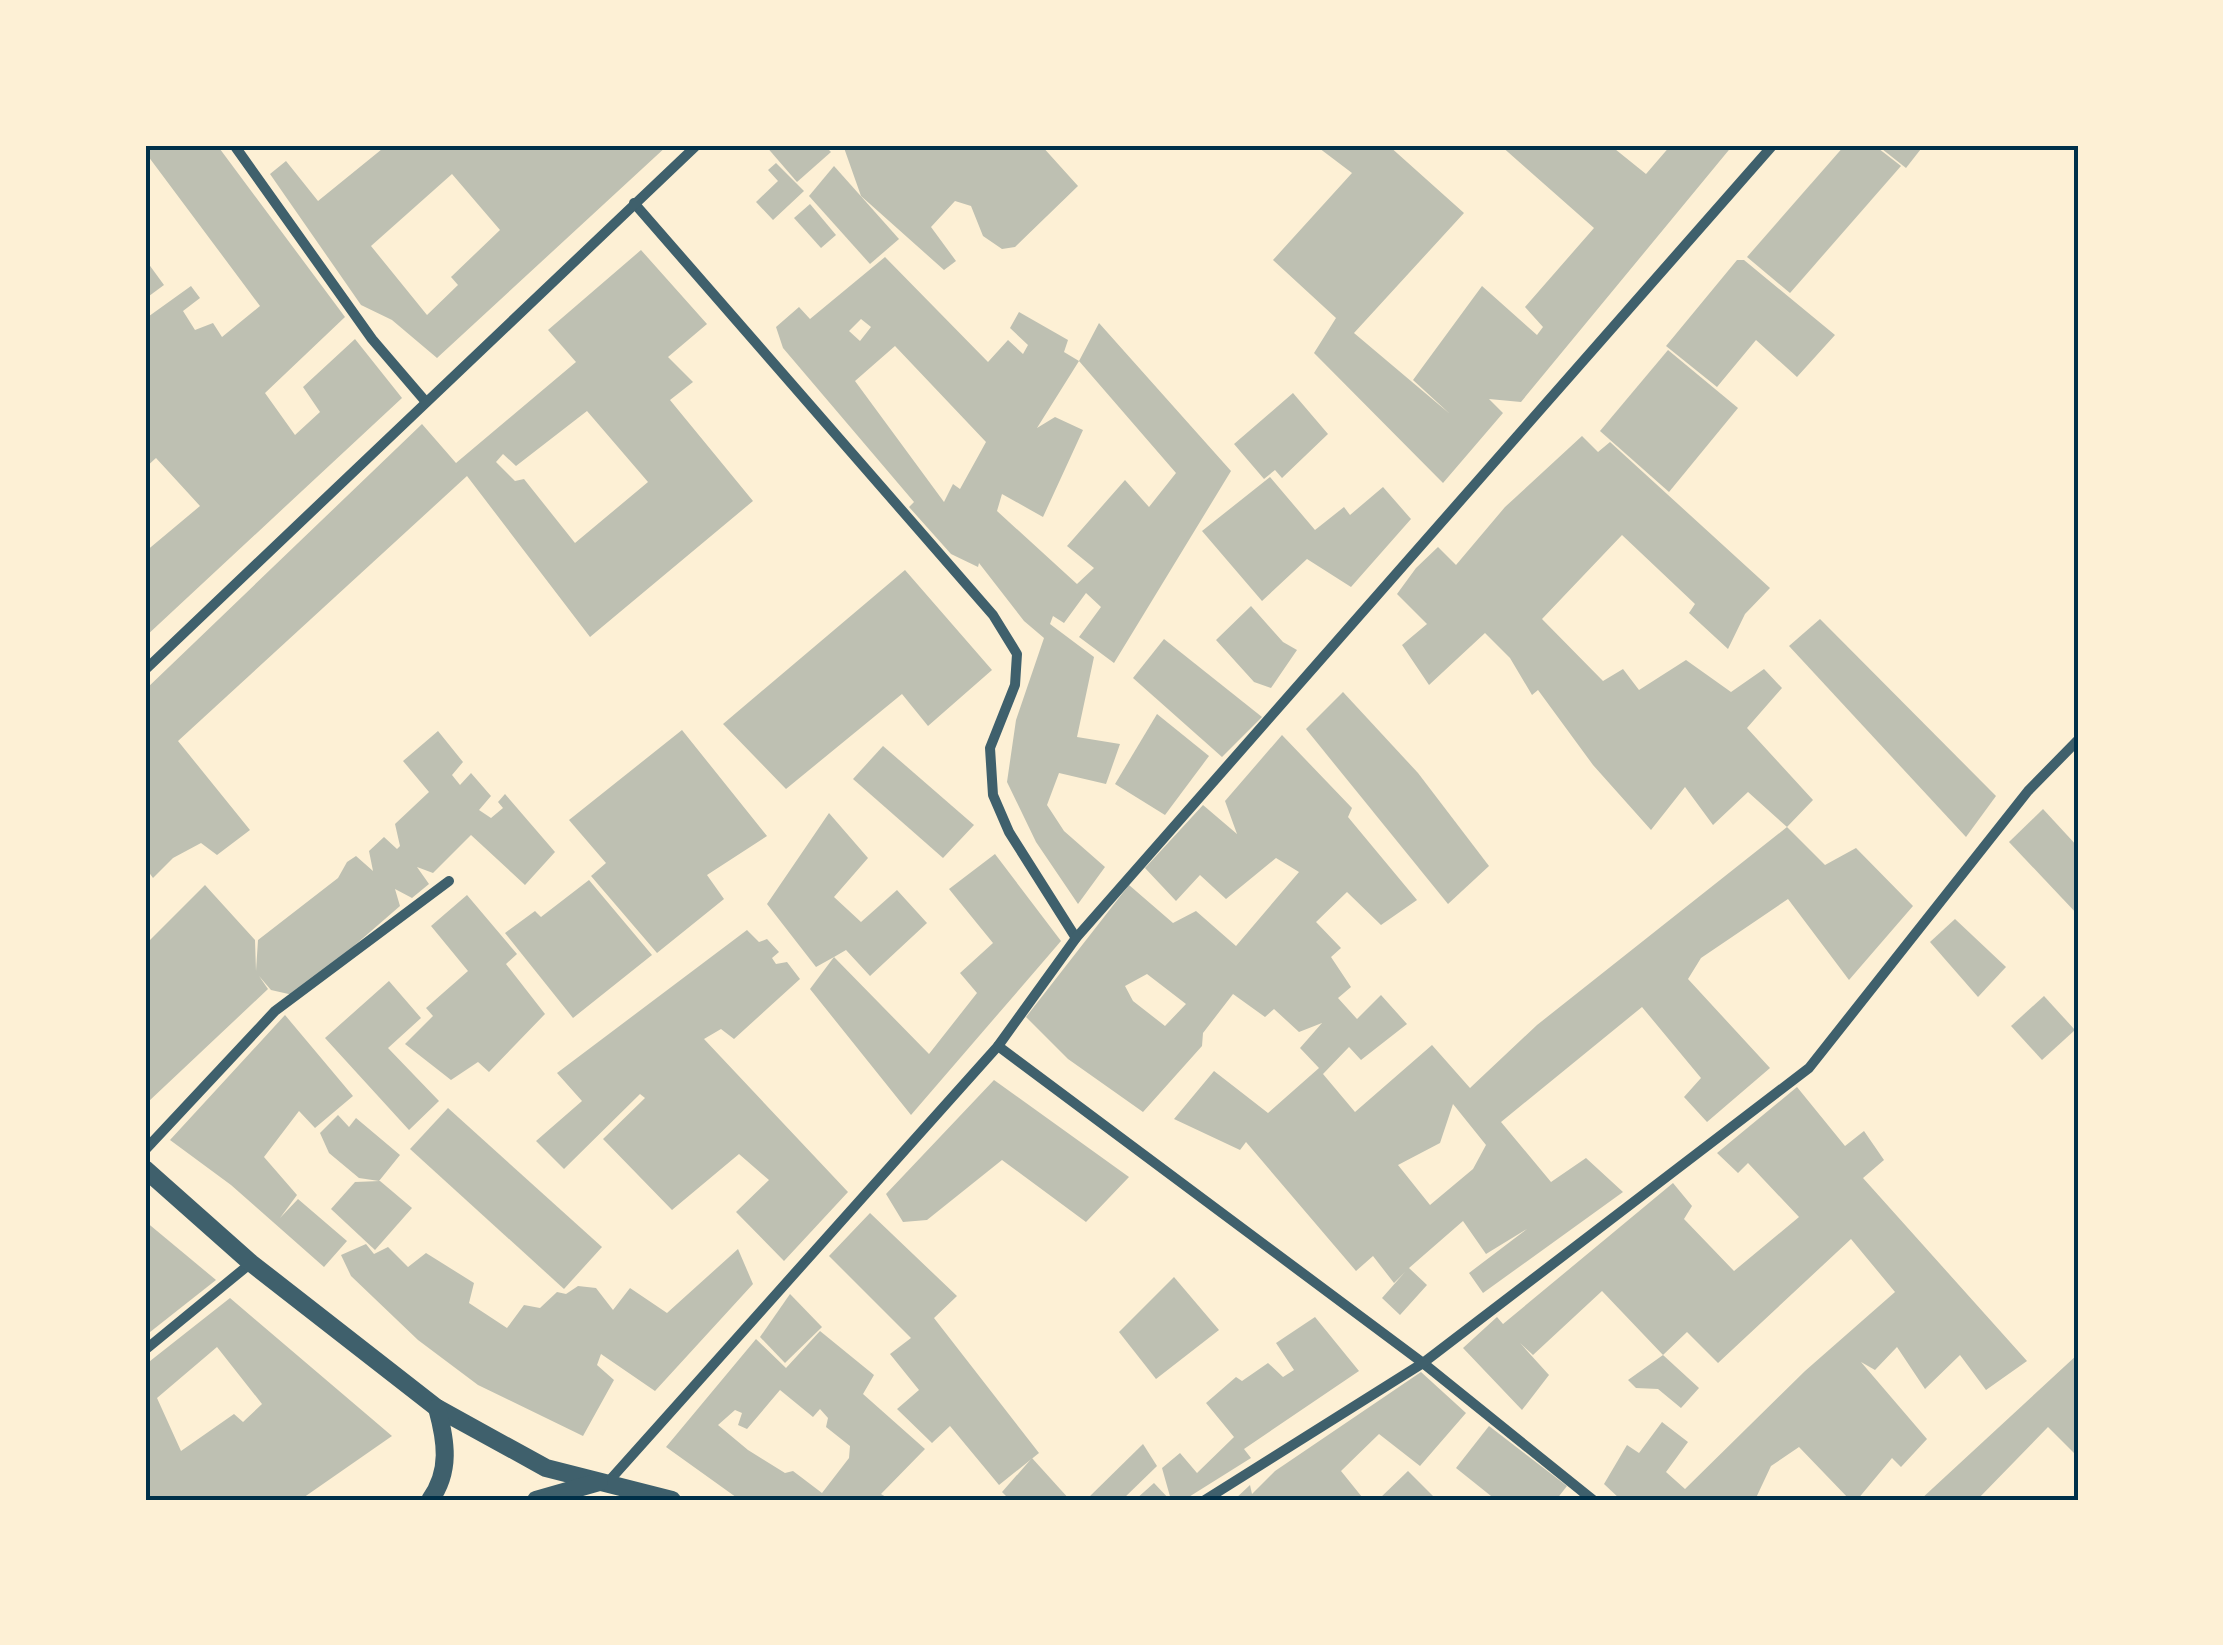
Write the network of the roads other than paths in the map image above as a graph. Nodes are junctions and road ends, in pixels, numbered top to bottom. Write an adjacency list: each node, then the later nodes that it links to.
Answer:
1 (234, 145): 5 (street)
2 (697, 145): 4 (street)
3 (1773, 145): 9 (street)
4 (634, 204): 5 (street); 9 (street)
5 (426, 402): 6 (street)
6 (145, 670)
7 (2078, 740): 15 (street)
8 (449, 881): 11 (street)
9 (1076, 938): 10 (street)
10 (998, 1046): 15 (street); 17 (street)
11 (145, 1150)
12 (145, 1169): 13 (street)
13 (251, 1263): 14 (street); 16 (street)
14 (145, 1350)
15 (1422, 1363): 21 (street); 22 (street)
16 (437, 1408): 17 (street); 18 (street)
17 (607, 1481): 19 (street); 20 (street)
18 (430, 1500)
19 (536, 1500)
20 (672, 1500)
21 (1205, 1500)
22 (1593, 1500)

